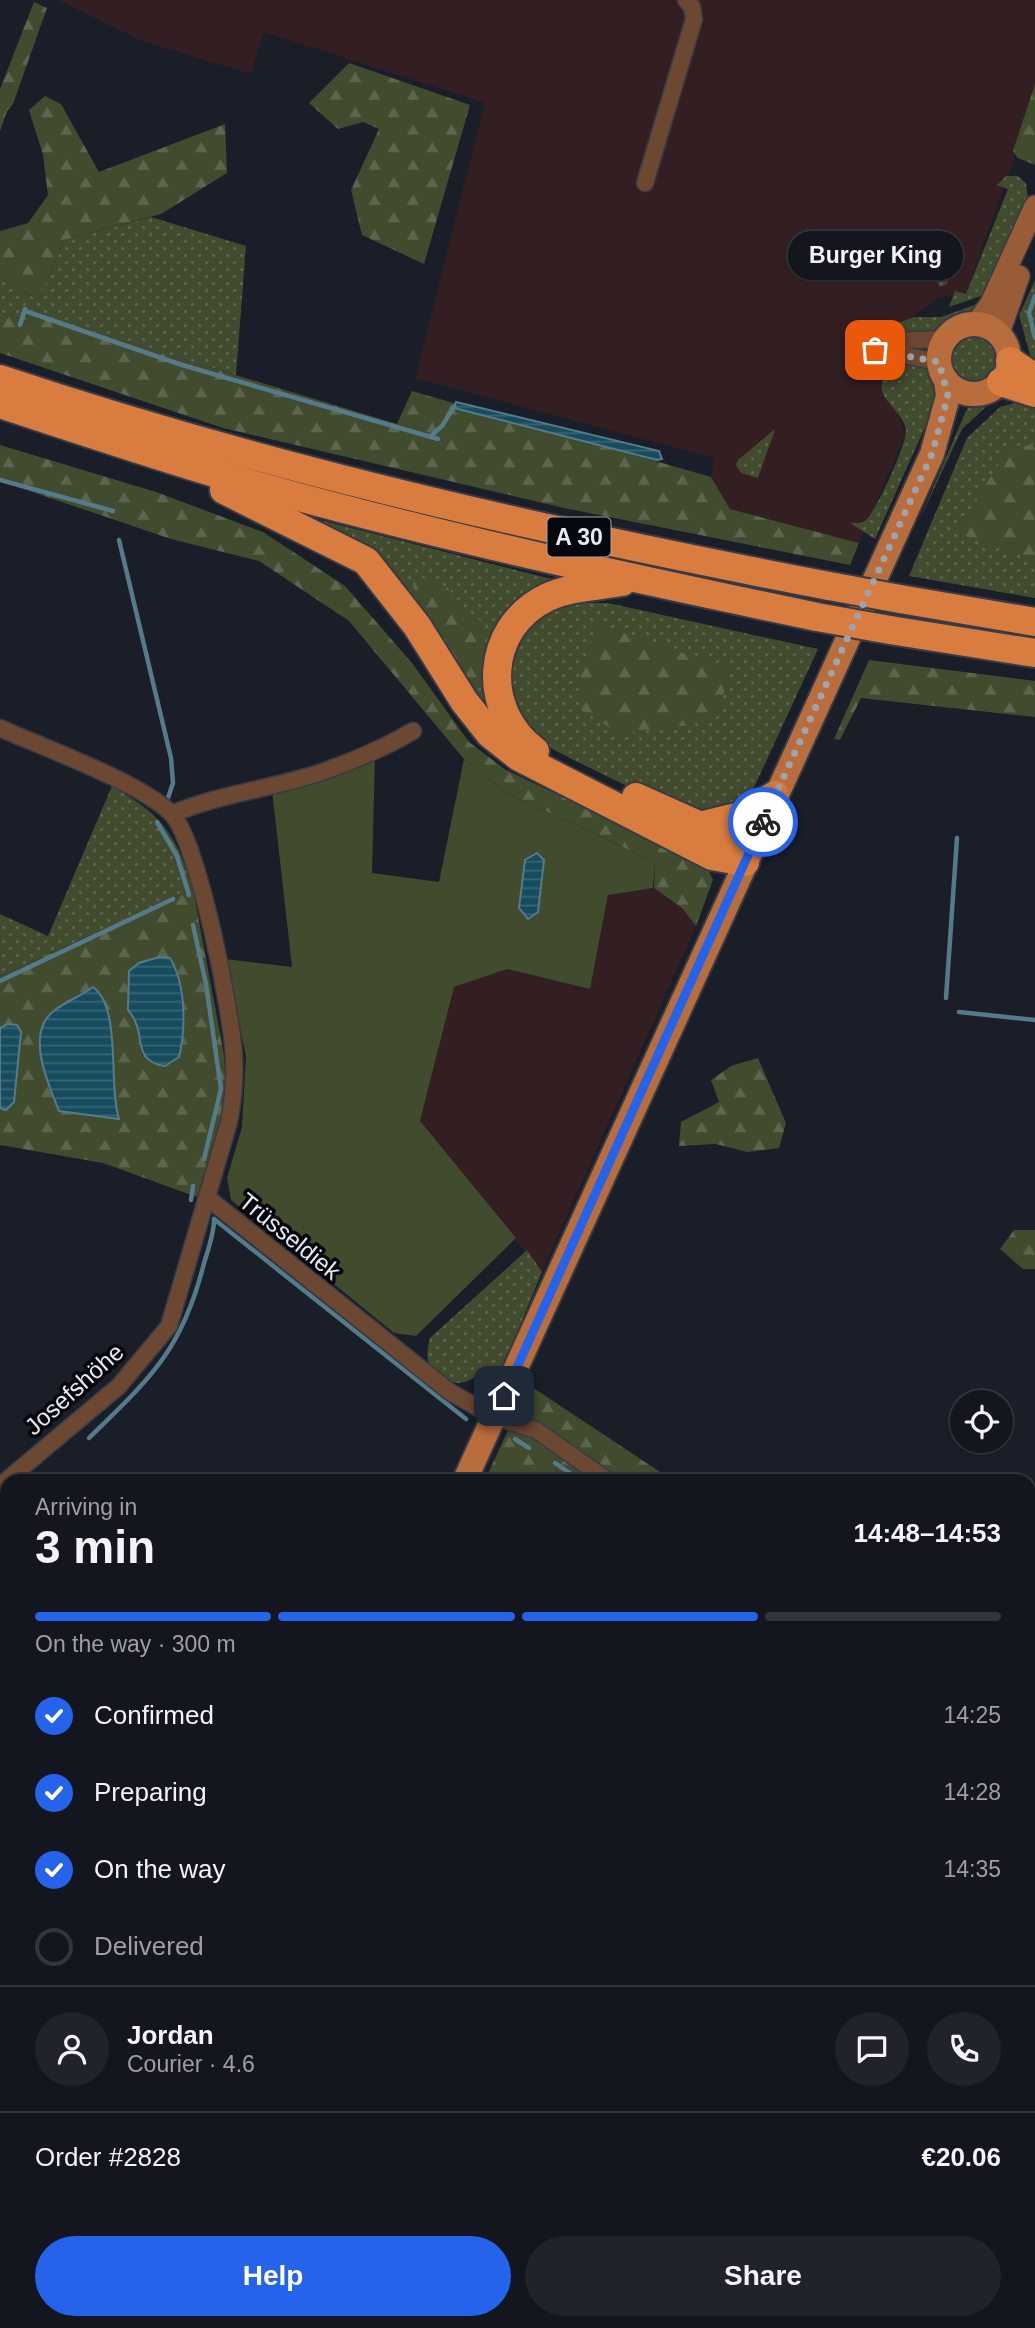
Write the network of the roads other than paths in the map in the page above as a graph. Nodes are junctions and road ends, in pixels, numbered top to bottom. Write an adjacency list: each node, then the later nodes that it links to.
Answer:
1 (686, 0): 2 (street)
2 (645, 183)
3 (1035, 206): 5 (main road)
4 (1035, 240): 5 (main road)
5 (988, 328): 6 (main road); 7 (main road)
6 (943, 361): 11 (main road); 13 (main road)
7 (1005, 372): 8 (highway); 10 (highway); 11 (main road)
8 (1035, 378)
9 (0, 379): 16 (highway, A 30, bridge)
10 (1035, 393)
11 (974, 394): 13 (main road)
12 (0, 404): 14 (highway, A 30)
13 (932, 454): 20 (main road)
14 (163, 456): 15 (highway, A 30); 23 (highway)
15 (639, 580): 17 (highway, A 30, bridge); 22 (highway)
16 (1035, 622)
17 (1035, 653)
18 (0, 728): 21 (street, Trüsseldiek)
19 (413, 731): 21 (street)
20 (775, 795): 22 (highway); 23 (main road)
21 (172, 814): 24 (street, Trüsseldiek)
22 (699, 826): 23 (highway)
23 (745, 862): 25 (main road)
24 (208, 1199): 25 (street, Trüsseldiek); 26 (street, Josefshöhe)
25 (495, 1417): 27 (main road); 28 (street, Trüsseldiek)
26 (14, 1474)
27 (468, 1474)
28 (598, 1474)

